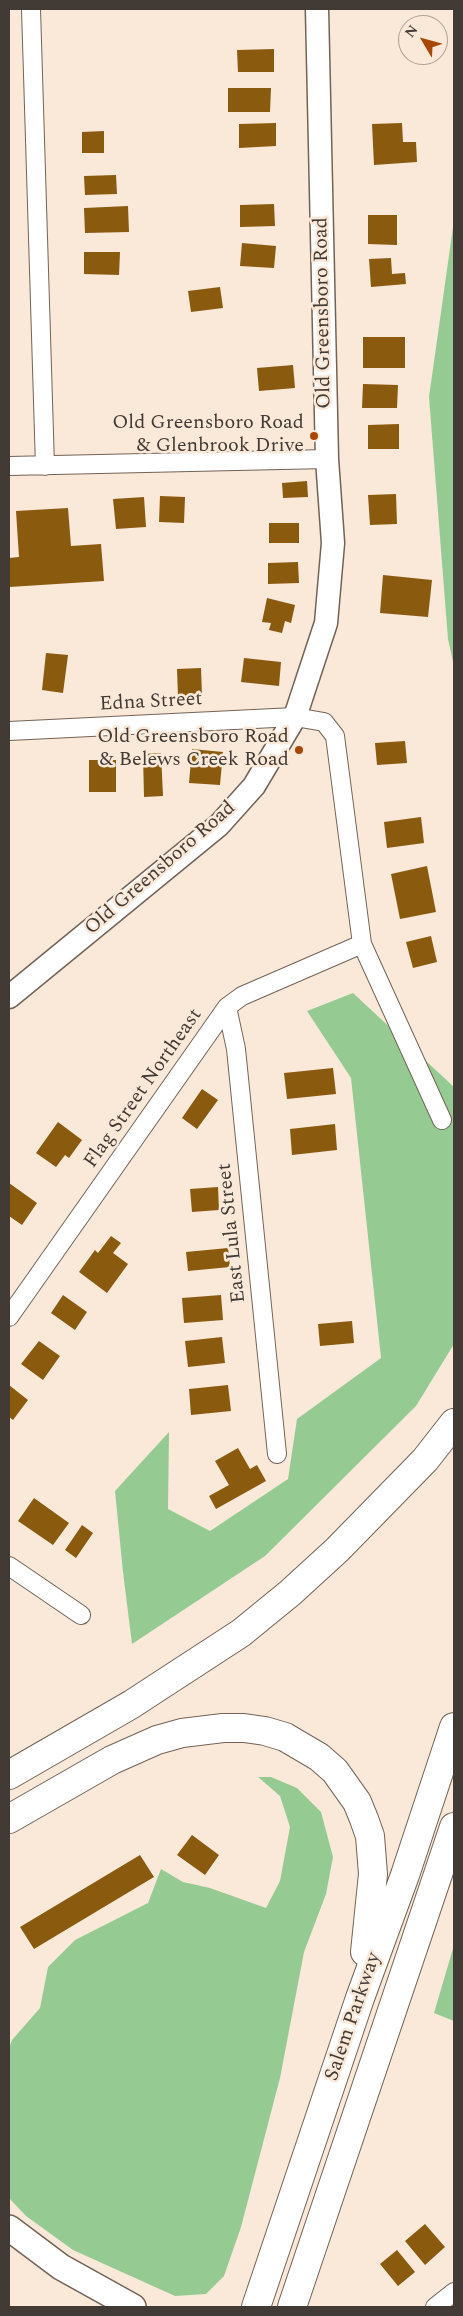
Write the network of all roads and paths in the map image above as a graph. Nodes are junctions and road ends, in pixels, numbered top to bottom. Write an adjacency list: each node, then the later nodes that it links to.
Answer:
1 (31, 9): 5 (street)
2 (317, 9): 3 (street, Old Greensboro Road)
3 (327, 459): 5 (street); 6 (street, Old Greensboro Road)
4 (9, 466): 5 (street)
5 (45, 466)
6 (296, 717): 7 (street, Edna Street); 8 (street, Edna Street); 9 (street, Old Greensboro Road)
7 (9, 731)
8 (362, 944): 10 (street, Flag Street Northeast); 11 (street, Edna Street)
9 (9, 997)
10 (227, 1008): 12 (street, Flag Street Northeast); 14 (street, East Lula Street)
11 (442, 1120)
12 (9, 1317)
13 (454, 1423): 18 (highway)
14 (277, 1454)
15 (9, 1566): 16 (street)
16 (81, 1615)
17 (454, 1727): 21 (highway, Salem Parkway)
18 (9, 1775)
19 (9, 1819): 21 (highway)
20 (454, 1827): 25 (highway, Salem Parkway)
21 (360, 1998): 24 (highway, Salem Parkway)
22 (9, 2228): 26 (main road)
23 (454, 2292): 27 (street)
24 (259, 2298)
25 (293, 2304)
26 (123, 2305)
27 (435, 2307)

